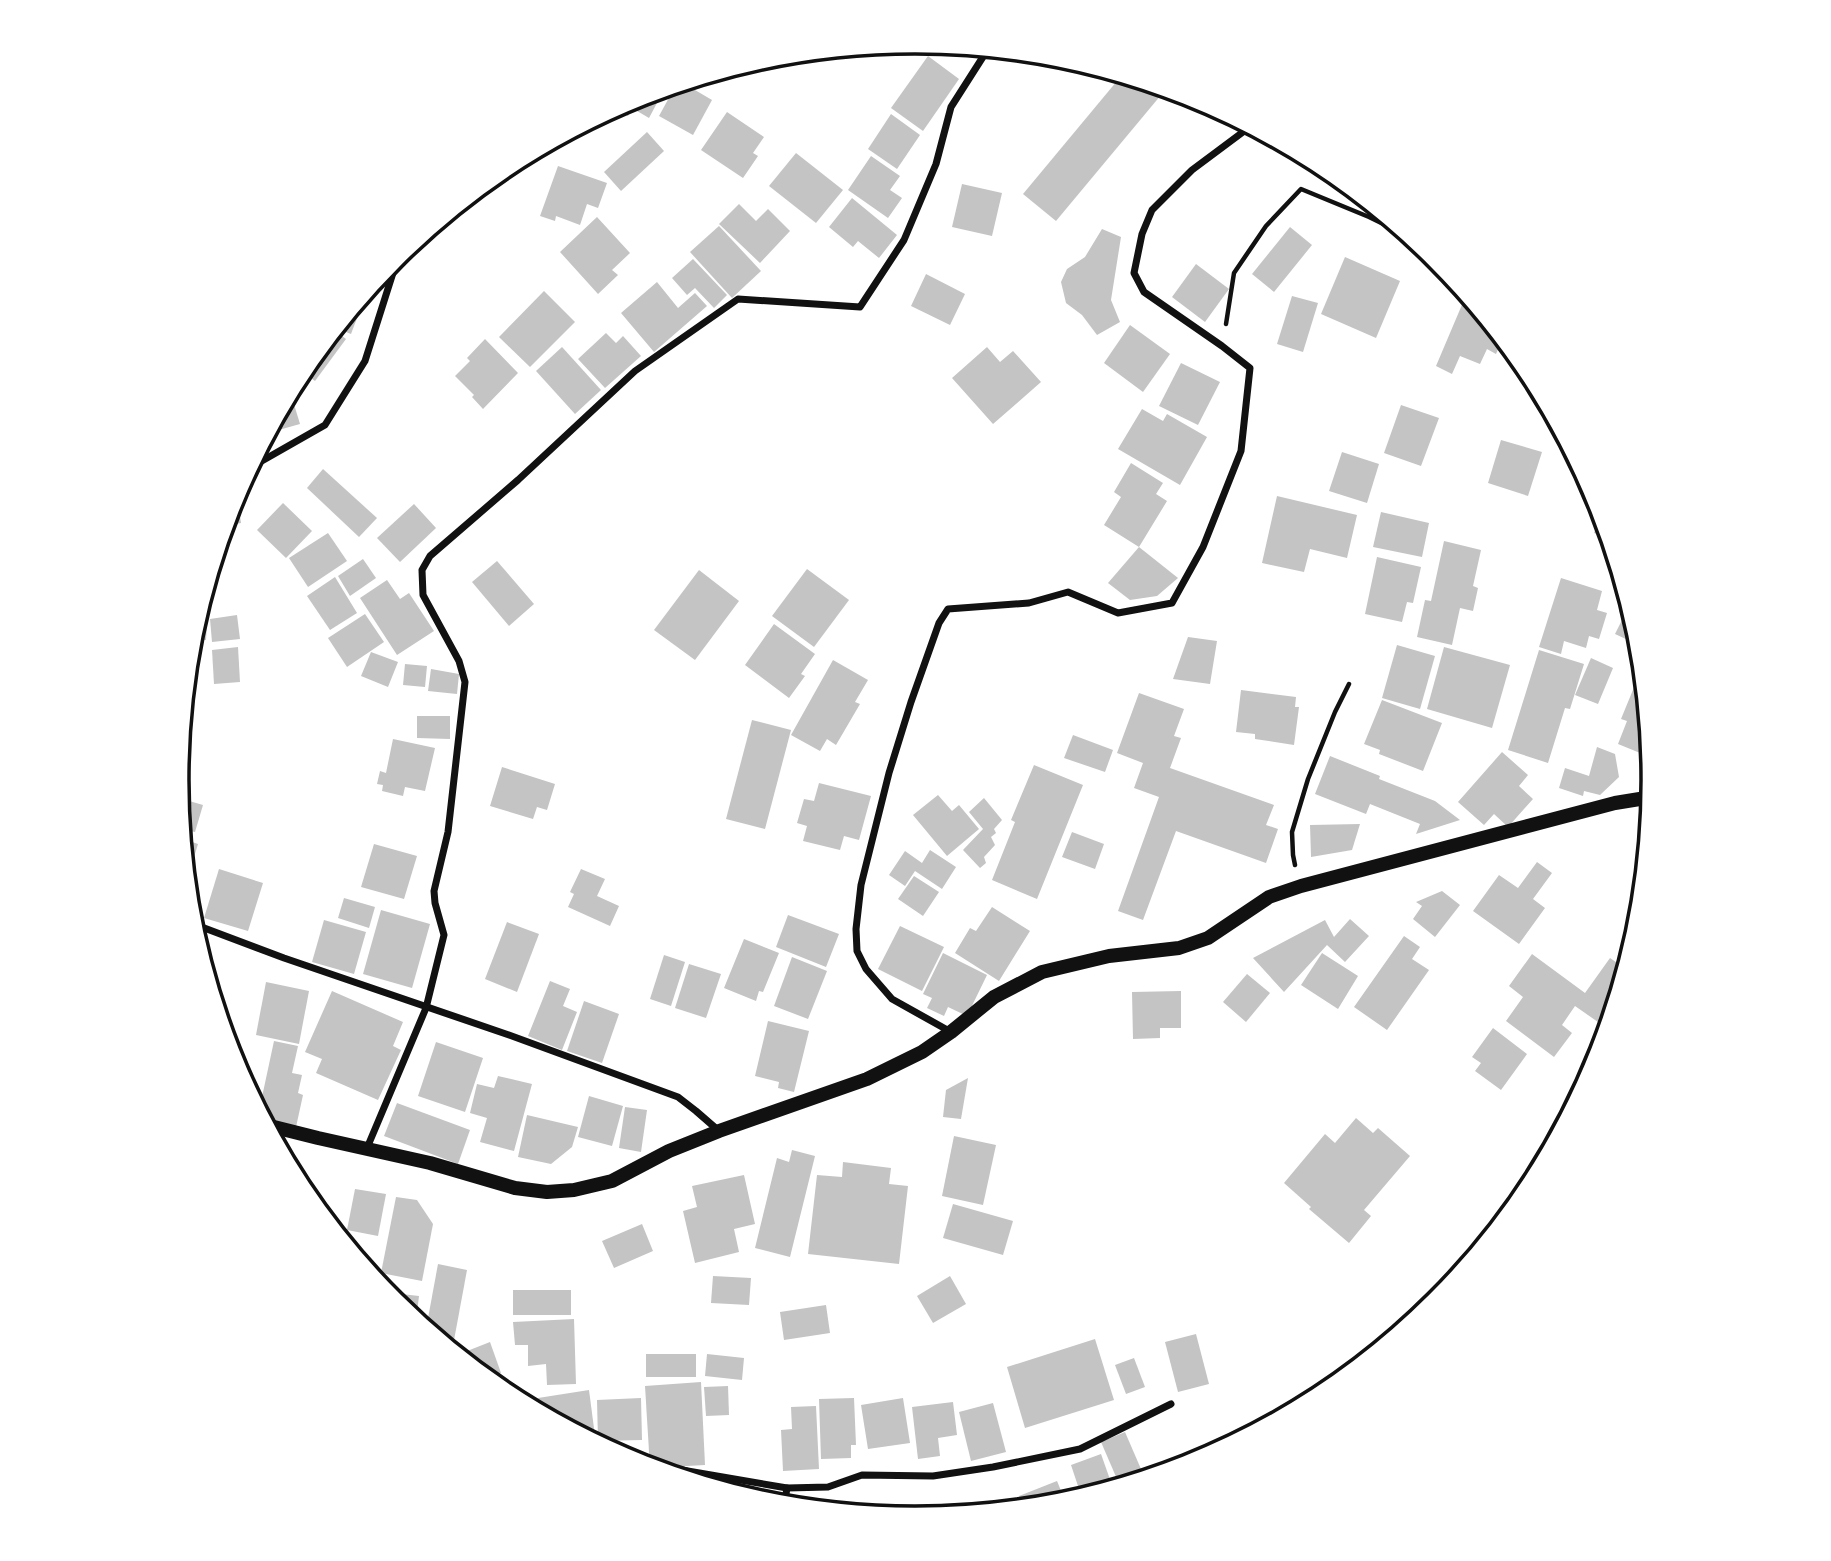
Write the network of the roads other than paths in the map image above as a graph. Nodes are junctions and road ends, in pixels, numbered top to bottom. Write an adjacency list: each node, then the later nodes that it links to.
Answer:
1 (982, 58): 7 (street)
2 (1243, 132): 8 (street)
3 (391, 278): 4 (street)
4 (264, 460)
5 (1641, 799): 8 (main road)
6 (204, 928): 7 (street)
7 (426, 1008): 10 (street); 11 (street)
8 (951, 1032): 10 (main road)
9 (278, 1128): 11 (main road)
10 (719, 1131): 11 (main road)
11 (367, 1148)
12 (1171, 1404): 14 (street)
13 (697, 1473): 14 (street)
14 (787, 1488): 15 (street)
15 (786, 1495)

